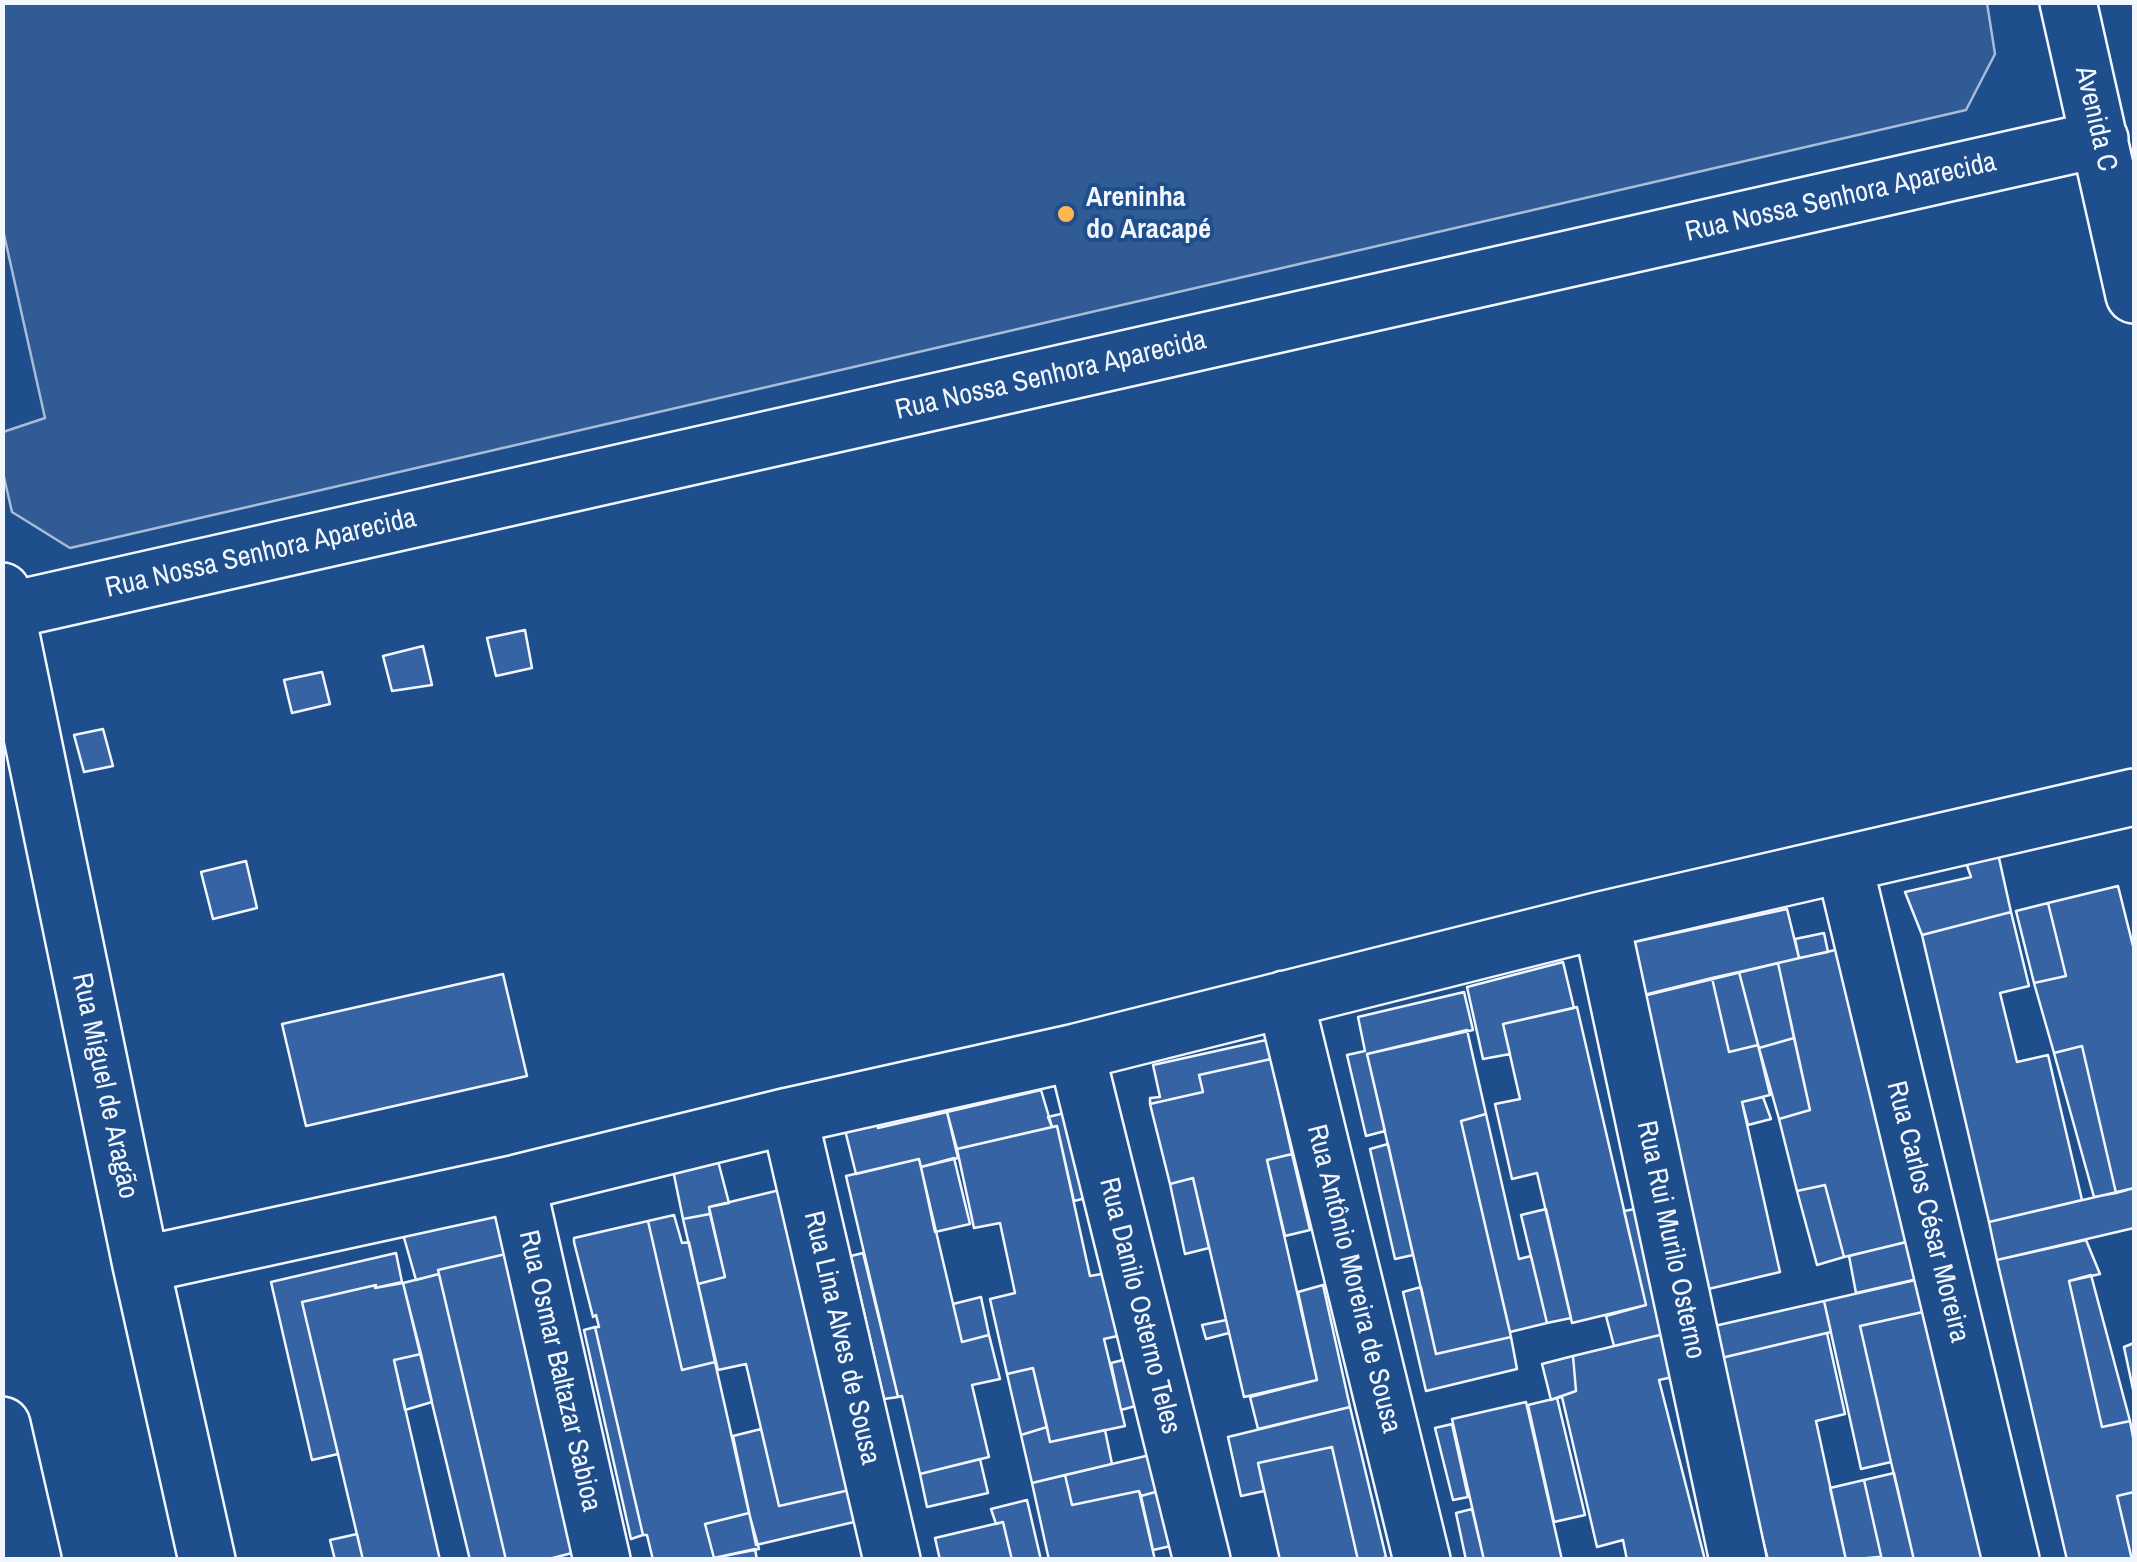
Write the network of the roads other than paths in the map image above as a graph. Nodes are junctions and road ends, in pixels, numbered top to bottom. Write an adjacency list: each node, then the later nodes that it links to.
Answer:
1 (2068, 2): 2 (street, Avenida C)
2 (2100, 140): 3 (street, Avenida C); 4 (street, Rua Nossa Senhora Aparecida)
3 (2134, 295)
4 (4, 605): 12 (street, Rua Miguel de Aragão)
5 (2134, 797): 6 (street)
6 (1844, 864): 7 (street); 21 (street, Rua Carlos César Moreira)
7 (1601, 920): 8 (street); 20 (street, Rua Rui Murilo Osterno)
8 (1285, 999): 9 (street); 19 (street, Rua Antônio Moreira de Sousa)
9 (1076, 1052): 10 (street); 18 (street, Rua Danilo Osterno Teles)
10 (789, 1116): 11 (street); 17 (street, Rua Lina Alves de Sousa)
11 (517, 1183): 12 (street); 16 (street, Rua Osmar Baltazar Sabioa)
12 (141, 1265): 15 (street, Rua Miguel de Aragão)
13 (2, 1425): 14 (street)
14 (32, 1560)
15 (207, 1560)
16 (602, 1560)
17 (892, 1560)
18 (1202, 1560)
19 (1422, 1560)
20 (1738, 1560)
21 (2010, 1560)

